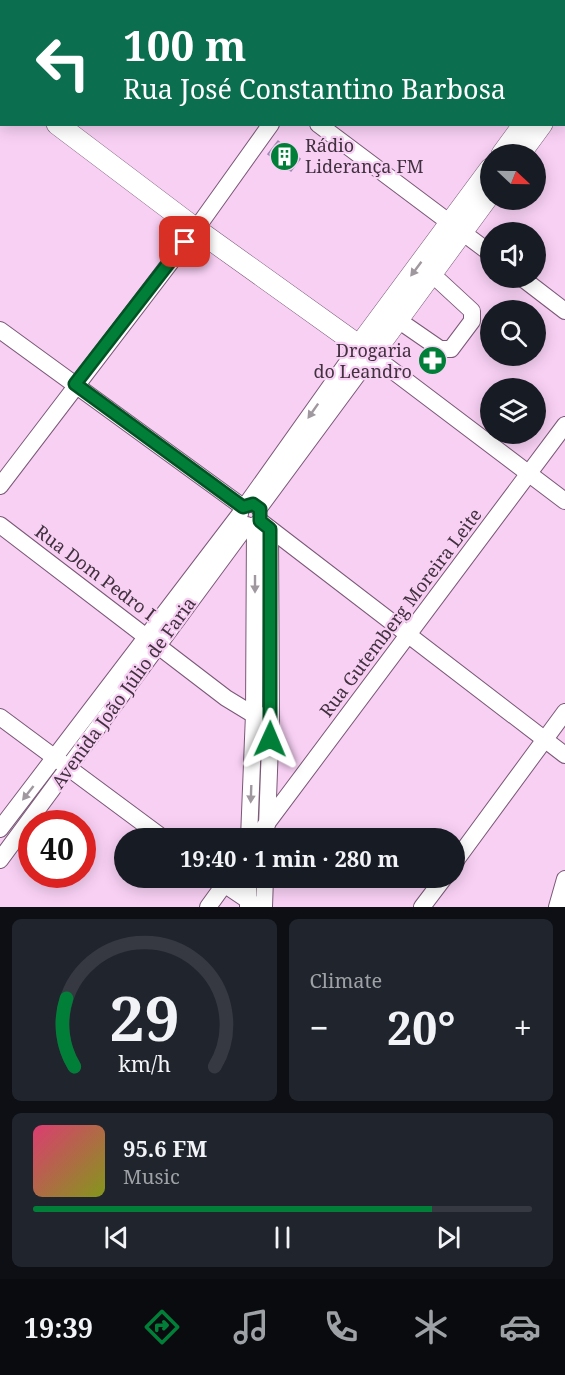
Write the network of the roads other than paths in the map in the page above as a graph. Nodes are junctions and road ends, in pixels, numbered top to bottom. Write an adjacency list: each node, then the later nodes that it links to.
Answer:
1 (60, 126): 11 (main road)
2 (270, 126): 11 (street)
3 (321, 126): 10 (street)
4 (523, 126): 6 (main road)
5 (541, 126): 7 (main road)
6 (509, 144)
7 (527, 144)
8 (480, 186): 10 (main road, Avenida João Júlio de Faria)
9 (480, 204): 10 (main road, Avenida João Júlio de Faria)
10 (457, 226): 12 (street); 13 (main road, Avenida João Júlio de Faria); 18 (main road, Avenida João Júlio de Faria, one-way to 18)
11 (196, 229): 18 (main road); 19 (street)
12 (480, 245)
13 (432, 275): 16 (main road, Avenida João Júlio de Faria); 16 (street)
14 (535, 288): 15 (street)
15 (565, 311)
16 (398, 320): 18 (main road, Avenida João Júlio de Faria)
17 (0, 330): 19 (street)
18 (365, 350): 21 (street); 24 (street, Avenida João Júlio de Faria)
19 (75, 384): 22 (street); 24 (street)
20 (565, 425): 21 (street, Rua Gutemberg Moreira Leite)
21 (530, 474): 23 (street); 26 (street, Rua Gutemberg Moreira Leite)
22 (0, 486)
23 (565, 501)
24 (253, 517): 26 (street); 27 (street, Avenida João Júlio de Faria); 29 (street)
25 (0, 525): 27 (street, Rua Dom Pedro I)
26 (409, 635): 31 (street); 37 (street, Rua Gutemberg Moreira Leite)
27 (152, 641): 29 (street, Rua Dom Pedro I); 33 (street, Avenida João Júlio de Faria)
28 (565, 712): 31 (street)
29 (262, 716): 35 (street, one-way to 35); 36 (street)
30 (0, 717): 33 (street)
31 (545, 740): 32 (street); 39 (street)
32 (565, 755)
33 (62, 763): 34 (street); 38 (street, Avenida João Júlio de Faria, one-way to 38); 40 (street, Avenida João Júlio de Faria)
34 (150, 828)
35 (250, 828)
36 (267, 828)
37 (269, 828)
38 (0, 829)
39 (465, 848)
40 (0, 860)
41 (565, 879): 50 (street)
42 (219, 888): 48 (street)
43 (233, 888): 47 (street)
44 (250, 888): 47 (street)
45 (261, 888): 47 (street)
46 (436, 888): 49 (street)
47 (254, 906)
48 (208, 907)
49 (422, 907)
50 (557, 907)

